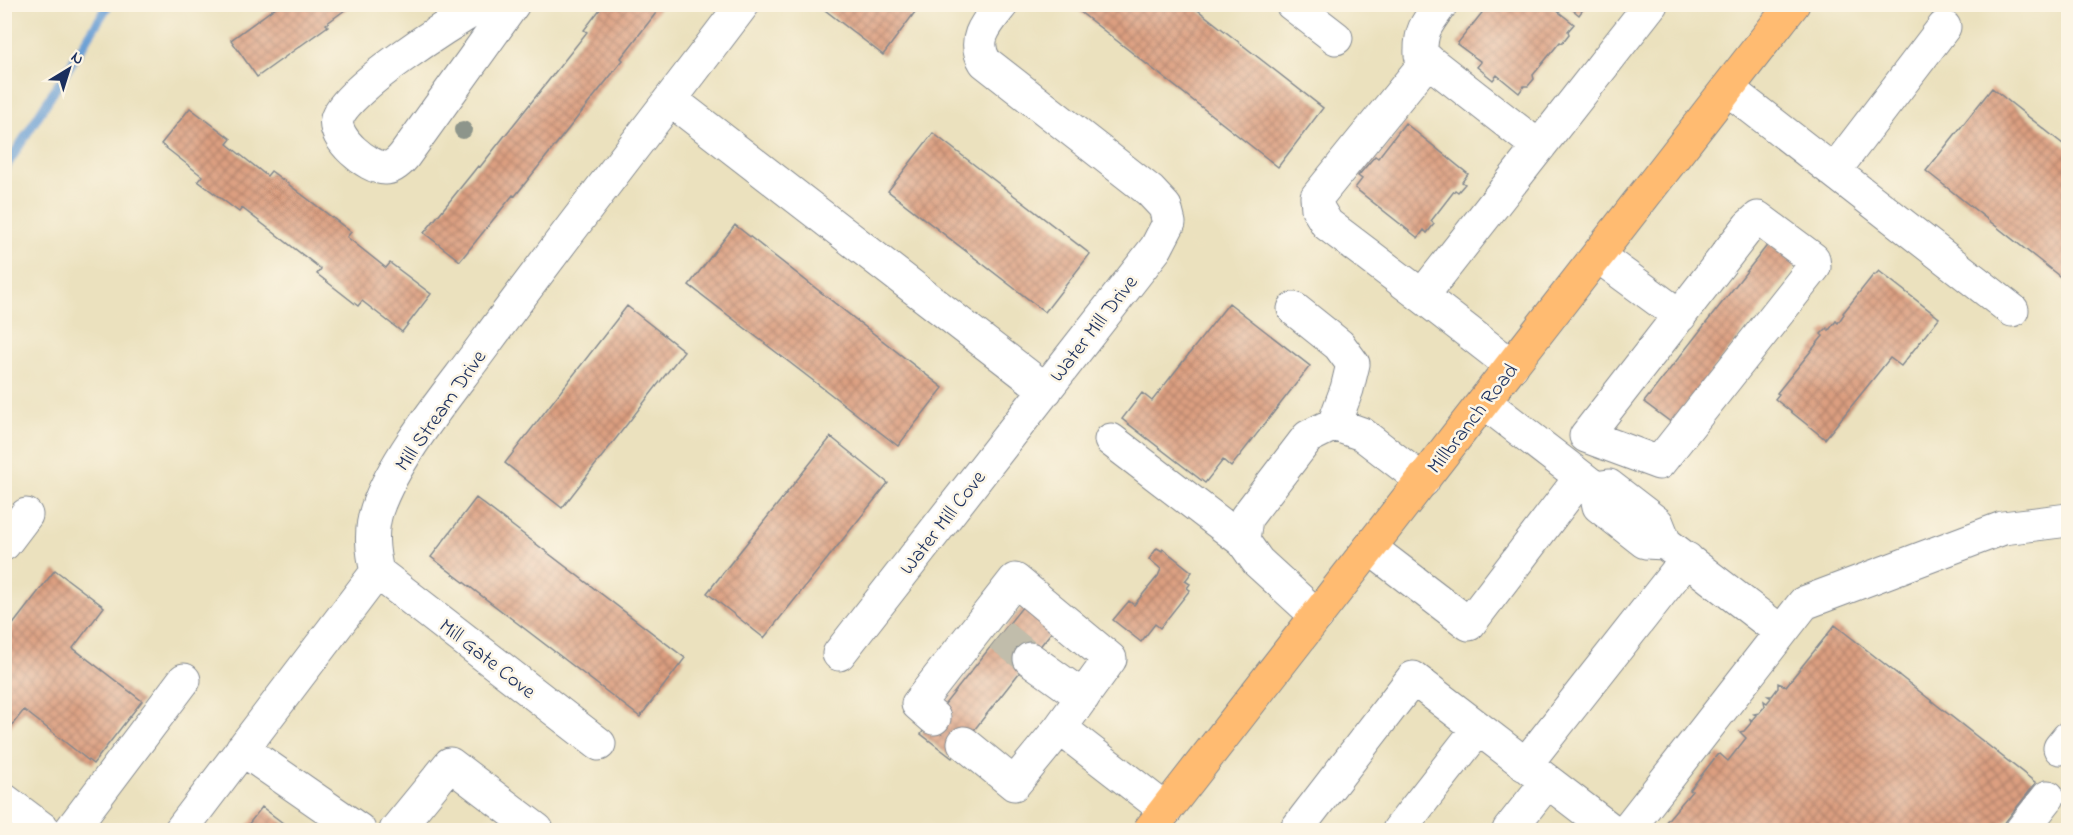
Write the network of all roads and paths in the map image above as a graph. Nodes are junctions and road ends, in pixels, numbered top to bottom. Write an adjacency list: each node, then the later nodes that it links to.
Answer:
1 (484, 4): 2 (street)
2 (513, 4)
3 (1002, 4): 22 (street, Water Mill Drive)
4 (1292, 4): 10 (street)
5 (1441, 4): 11 (street)
6 (1651, 4): 14 (street)
7 (1793, 4): 12 (main road, Millbranch Road)
8 (743, 5): 13 (street, Mill Stream Drive)
9 (1944, 27): 15 (street)
10 (1336, 38)
11 (1428, 60): 14 (street); 17 (street)
12 (1728, 88): 15 (street); 16 (main road, Millbranch Road)
13 (670, 100): 22 (street, Water Mill Drive); 34 (street, Mill Stream Drive)
14 (1539, 147): 17 (street)
15 (1834, 171): 19 (street)
16 (1598, 256): 20 (street); 21 (main road, Millbranch Road)
17 (1422, 296): 21 (street)
18 (1294, 309): 24 (street)
19 (2012, 310)
20 (1680, 316): 20 (street)
21 (1512, 366): 23 (main road, Millbranch Road)
22 (1046, 390): 37 (street, Water Mill Cove)
23 (1484, 402): 26 (main road, Millbranch Road); 27 (street)
24 (1334, 424): 26 (street); 30 (street)
25 (1111, 440): 30 (street)
26 (1423, 481): 32 (main road, Millbranch Road)
27 (1588, 483): 32 (street); 33 (street)
28 (26, 515): 31 (street)
29 (2068, 520): 36 (street)
30 (1243, 541): 35 (street)
31 (4, 544)
32 (1370, 548): 35 (main road, Millbranch Road)
33 (1676, 551): 36 (street); 47 (street)
34 (377, 572): 45 (street, Mill Gate Cove); 46 (street)
35 (1317, 615): 50 (main road, Millbranch Road)
36 (1781, 632): 61 (street)
37 (839, 654)
38 (1030, 659): 40 (street)
39 (184, 680): 52 (street)
40 (1083, 697): 41 (street); 42 (street)
41 (933, 718)
42 (1060, 728): 44 (street); 50 (street)
43 (1478, 729): 47 (street); 57 (street); 58 (street)
44 (964, 743)
45 (599, 744)
46 (243, 749): 53 (street); 54 (street)
47 (1536, 773): 59 (street); 60 (street)
48 (2048, 797): 62 (street)
49 (4, 800): 51 (street)
50 (1158, 820)
51 (45, 831)
52 (71, 831)
53 (181, 831)
54 (359, 831)
55 (396, 831): 56 (street)
56 (537, 831)
57 (1296, 831)
58 (1399, 831)
59 (1509, 831)
60 (1611, 831)
61 (1627, 831)
62 (2022, 831)

